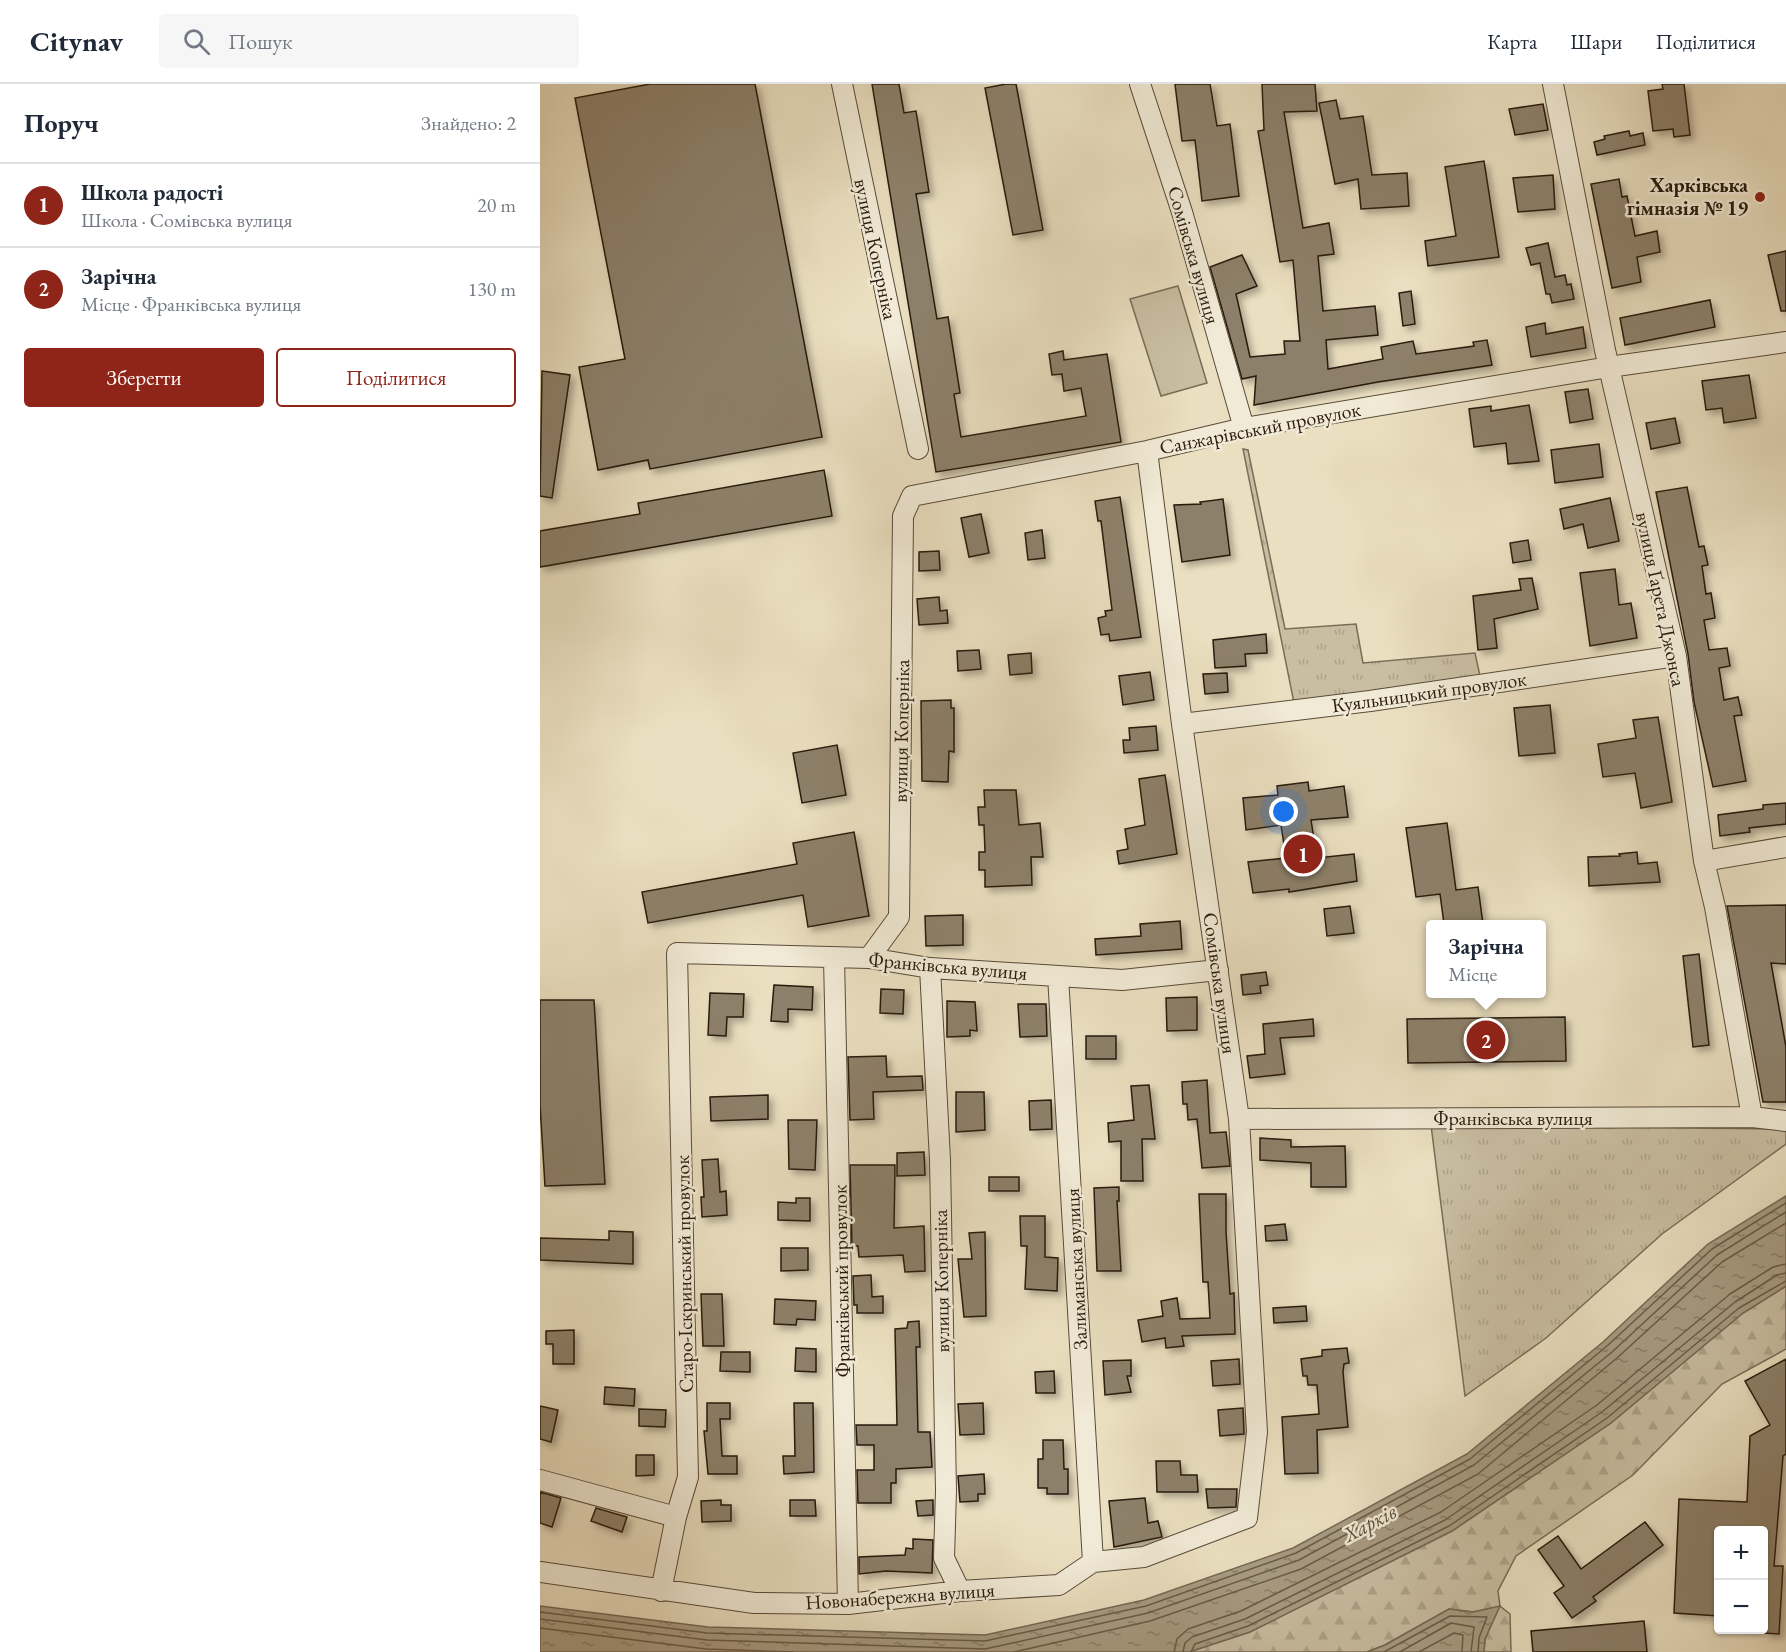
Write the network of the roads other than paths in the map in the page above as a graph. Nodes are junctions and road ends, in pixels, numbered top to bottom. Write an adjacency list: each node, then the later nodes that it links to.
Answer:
1 (842, 84): 7 (street, вулиця Коперніка)
2 (1140, 84): 6 (street, Сомівська вулиця)
3 (1553, 84): 5 (street, вулиця Ґарета Джонса)
4 (1786, 342): 5 (street, Санжарівський провулок)
5 (1609, 367): 6 (street, Санжарівський провулок); 10 (street, вулиця Ґарета Джонса)
6 (1244, 428): 8 (street, Санжарівський провулок)
7 (918, 449)
8 (1147, 450): 9 (street, Санжарівський провулок); 11 (street, Сомівська вулиця)
9 (912, 496): 16 (street, вулиця Коперніка)
10 (1676, 656): 11 (street, Куяльницький провулок); 13 (street, вулиця Ґарета Джонса)
11 (1182, 724): 18 (street, Сомівська вулиця)
12 (1786, 847): 13 (street)
13 (1704, 861): 20 (street, вулиця Ґарета Джонса)
14 (677, 953): 15 (street, Франківська вулиця); 24 (street, Старо-Іскринський провулок)
15 (834, 958): 16 (street, Франківська вулиця); 30 (street, Франківський провулок)
16 (869, 958): 17 (street, Франківська вулиця)
17 (930, 968): 19 (street, Франківська вулиця); 29 (street, вулиця Коперніка)
18 (1218, 969): 19 (street, Франківська вулиця); 21 (street, Сомівська вулиця)
19 (1058, 976): 26 (street, Залиманська вулиця)
20 (1752, 1117): 21 (street, Франківська вулиця); 22 (street, Франківська вулиця)
21 (1239, 1119): 25 (street, Сомівська вулиця)
22 (1786, 1122)
23 (540, 1480): 24 (street)
24 (676, 1517): 28 (street, Старо-Іскринський провулок)
25 (1247, 1518): 26 (street, Новонабережна вулиця)
26 (1093, 1562): 29 (street, Новонабережна вулиця)
27 (540, 1572): 28 (street, Новонабережна вулиця)
28 (661, 1591): 30 (street, Новонабережна вулиця)
29 (960, 1591): 30 (street, Новонабережна вулиця)
30 (848, 1604)

